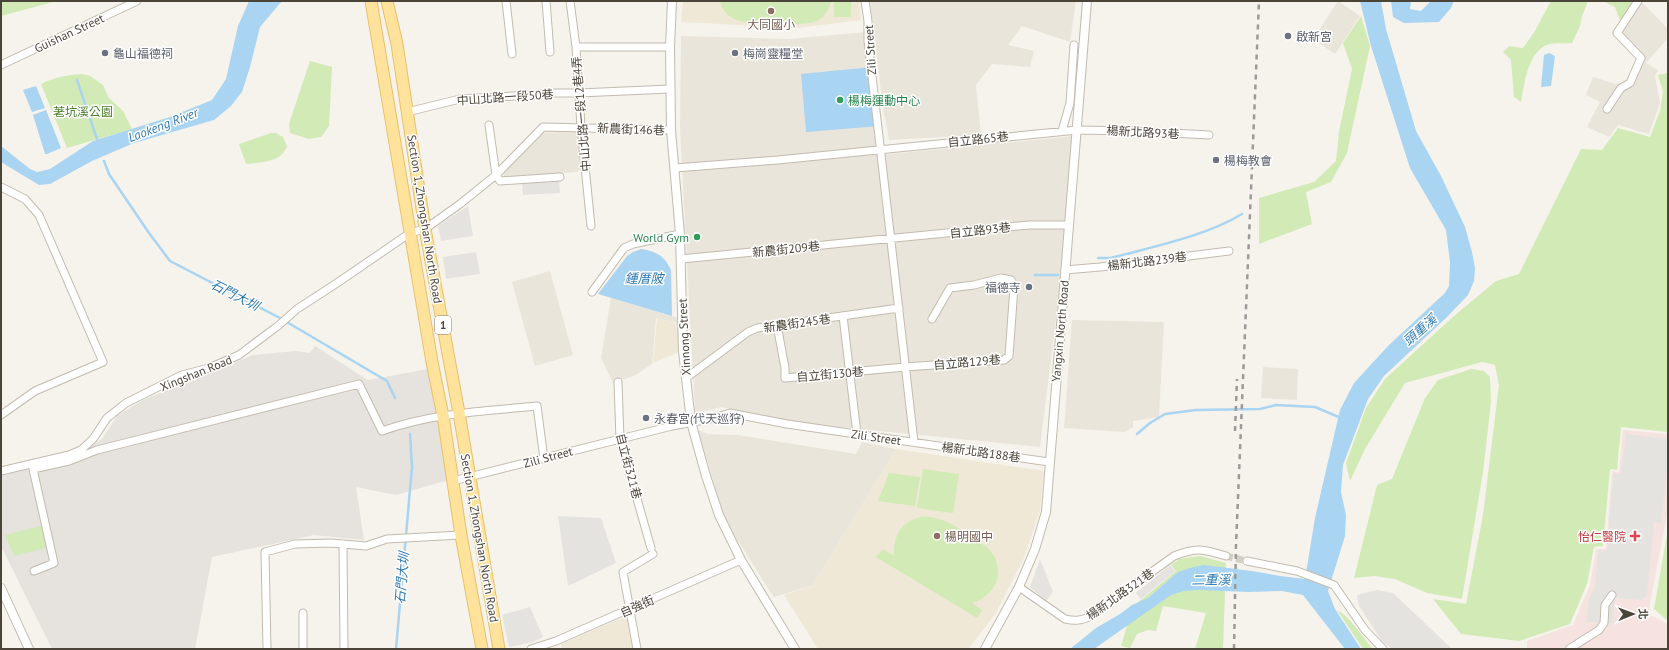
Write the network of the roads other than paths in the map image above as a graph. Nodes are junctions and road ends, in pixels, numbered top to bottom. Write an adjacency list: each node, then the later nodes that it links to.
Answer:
1 (137, 1): 16 (street, Guishan Street)
2 (371, 1): 35 (main road, Section 1, Zhongshan North Road / 1)
3 (387, 1): 20 (main road, Section 1, Zhongshan North Road / 1)
4 (506, 1): 15 (street)
5 (546, 1): 14 (street)
6 (570, 1): 12 (street, 中山北路一段12巷4弄)
7 (672, 1): 13 (street, Xinnong Street)
8 (865, 1): 27 (street, Zili Street)
9 (1087, 1): 24 (street, Yangxin North Road)
10 (1638, 1): 19 (street)
11 (1074, 45): 25 (street)
12 (576, 47): 13 (street); 18 (street, 中山北路一段12巷4弄)
13 (670, 47): 17 (street, Xinnong Street)
14 (550, 52)
15 (512, 54)
16 (1, 65)
17 (670, 89): 18 (street, 中山北路一段50巷); 23 (street, Xinnong Street)
18 (579, 93): 20 (street, 中山北路一段50巷); 22 (street, 中山北路一段12巷4弄)
19 (1607, 109)
20 (407, 112): 34 (main road, Section 1, Zhongshan North Road / 1)
21 (489, 126): 29 (street)
22 (581, 127): 23 (street, 新農街146巷); 29 (street, 新農街146巷); 33 (street, 中山北路一段12巷4弄)
23 (671, 130): 28 (street, Xinnong Street)
24 (1077, 130): 25 (street, 自立路65巷); 26 (street, 楊新北路93巷); 32 (street, Yangxin North Road)
25 (1062, 131): 27 (street, 自立路65巷)
26 (1209, 135)
27 (880, 149): 28 (street, 自立路65巷); 37 (street, Zili Street)
28 (675, 168): 36 (street, Xinnong Street)
29 (496, 175): 30 (street); 34 (street)
30 (560, 177)
31 (1, 187): 51 (street)
32 (1069, 225): 37 (street, 自立路93巷); 40 (street, Yangxin North Road)
33 (591, 226)
34 (425, 229): 35 (street, Xingshan Road); 50 (main road, Section 1, Zhongshan North Road / 1)
35 (410, 233): 52 (main road, Section 1, Zhongshan North Road / 1); 59 (street, Xingshan Road)
36 (680, 234): 39 (street, Xinnong Street); 41 (street)
37 (890, 238): 39 (street, 新農街209巷); 42 (street, Zili Street)
38 (1229, 251): 40 (street, 楊新北路239巷)
39 (682, 259): 48 (street, Xinnong Street)
40 (1065, 270): 58 (street, Yangxin North Road)
41 (592, 292)
42 (898, 308): 43 (street, 新農街245巷); 46 (street, Zili Street)
43 (842, 316): 45 (street, 新農街245巷); 47 (street)
44 (932, 319): 46 (street, 自立路129巷)
45 (777, 325): 47 (street, 自立街130巷); 48 (street, 新農街245巷)
46 (905, 367): 47 (street, 自立街130巷); 56 (street, Zili Street)
47 (851, 372): 54 (street)
48 (686, 378): 53 (street, Xinnong Street)
49 (618, 382): 55 (street, 自立街321巷)
50 (459, 413): 52 (street); 57 (street); 60 (main road, Section 1, Zhongshan North Road / 1)
51 (1, 415)
52 (443, 416): 61 (main road, Section 1, Zhongshan North Road / 1); 67 (street)
53 (691, 422): 54 (street, Zili Street); 55 (street, Zili Street); 65 (street, Xinnong Street)
54 (857, 434): 56 (street, Zili Street)
55 (620, 439): 57 (street, Zili Street); 71 (street, 自立街321巷)
56 (914, 442): 58 (street, 楊新北路188巷)
57 (544, 459): 60 (street, Zili Street)
58 (1049, 462): 68 (street, Yangxin North Road)
59 (1, 471)
60 (470, 477): 61 (street, Zili Street); 78 (main road, Section 1, Zhongshan North Road / 1)
61 (453, 480): 62 (main road, Section 1, Zhongshan North Road / 1)
62 (461, 535): 63 (street); 77 (main road, Section 1, Zhongshan North Road / 1)
63 (343, 544): 74 (street); 76 (street)
64 (1226, 556): 68 (street, 楊新北路321巷)
65 (741, 560): 71 (street, 自強街); 81 (street, Xinnong Street)
66 (1247, 561): 83 (street)
67 (34, 571)
68 (1019, 587): 82 (street, Yangxin North Road)
69 (1, 588): 73 (street)
70 (1612, 595): 84 (street)
71 (629, 609): 79 (street, 自強街); 80 (street)
72 (302, 613): 75 (street)
73 (29, 649)
74 (267, 649)
75 (303, 649)
76 (344, 649)
77 (482, 649)
78 (499, 649)
79 (531, 649)
80 (637, 649)
81 (795, 649)
82 (985, 649)
83 (1383, 649)
84 (1569, 649)

